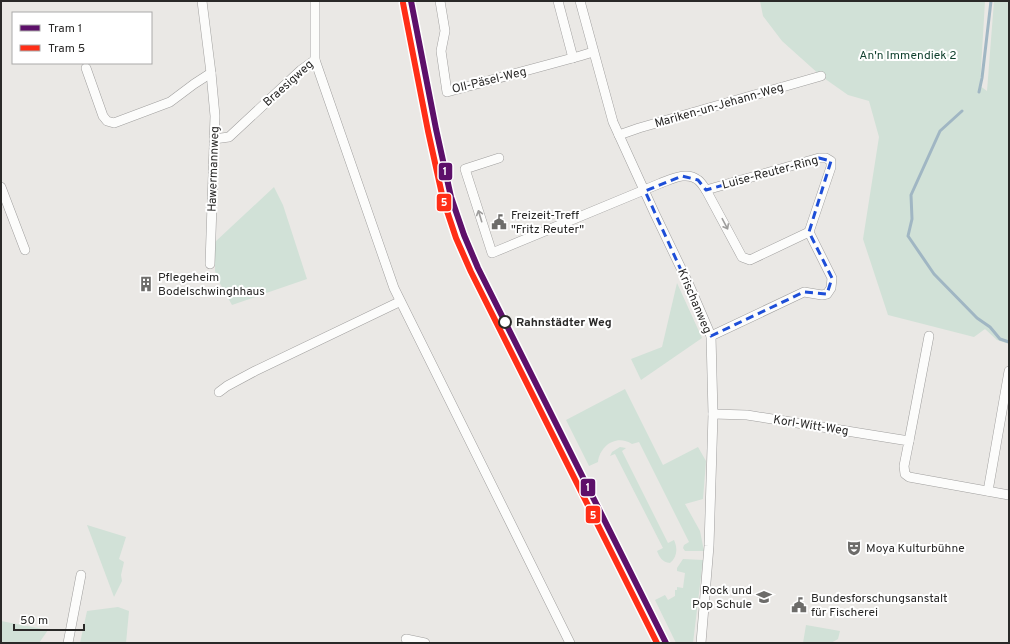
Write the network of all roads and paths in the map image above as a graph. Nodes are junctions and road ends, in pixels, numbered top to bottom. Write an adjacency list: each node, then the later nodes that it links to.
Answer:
1 (202, 1): 10 (street, Hawermannweg)
2 (315, 1): 8 (street, Braesigweg)
3 (440, 1): 7 (street, Oll-Päsel-Weg)
4 (558, 1): 7 (street)
5 (580, 1): 6 (street, Krischanweg)
6 (593, 52): 7 (street, Oll-Päsel-Weg); 12 (street, Krischanweg)
7 (573, 58)
8 (315, 60): 13 (street, Braesigweg); 21 (street)
9 (86, 68): 10 (street)
10 (212, 74): 13 (street, Hawermannweg)
11 (821, 76): 12 (street, Mariken-un-Jehann-Weg)
12 (619, 134): 17 (street, Krischanweg)
13 (214, 139): 20 (street, Hawermannweg)
14 (499, 158): 17 (street, Luise-Reuter-Ring, one-way to 14)
15 (1, 187): 19 (street)
16 (706, 190): 17 (street, Luise-Reuter-Ring); 18 (street, Luise-Reuter-Ring, one-way to 18); 18 (street, Luise-Reuter-Ring)
17 (645, 191): 22 (street, Krischanweg)
18 (809, 232): 22 (street)
19 (25, 250)
20 (210, 264)
21 (400, 302): 25 (street); 34 (street)
22 (711, 336): 26 (street, Krischanweg)
23 (930, 336): 27 (street)
24 (1009, 371): 28 (street)
25 (219, 392)
26 (713, 414): 27 (street, Korl-Witt-Weg); 35 (street, Krischanweg)
27 (909, 441): 28 (street)
28 (988, 491): 29 (street)
29 (1009, 495)
30 (81, 575): 32 (street)
31 (406, 639): 33 (street)
32 (68, 643)
33 (425, 643)
34 (570, 643)
35 (701, 643)

